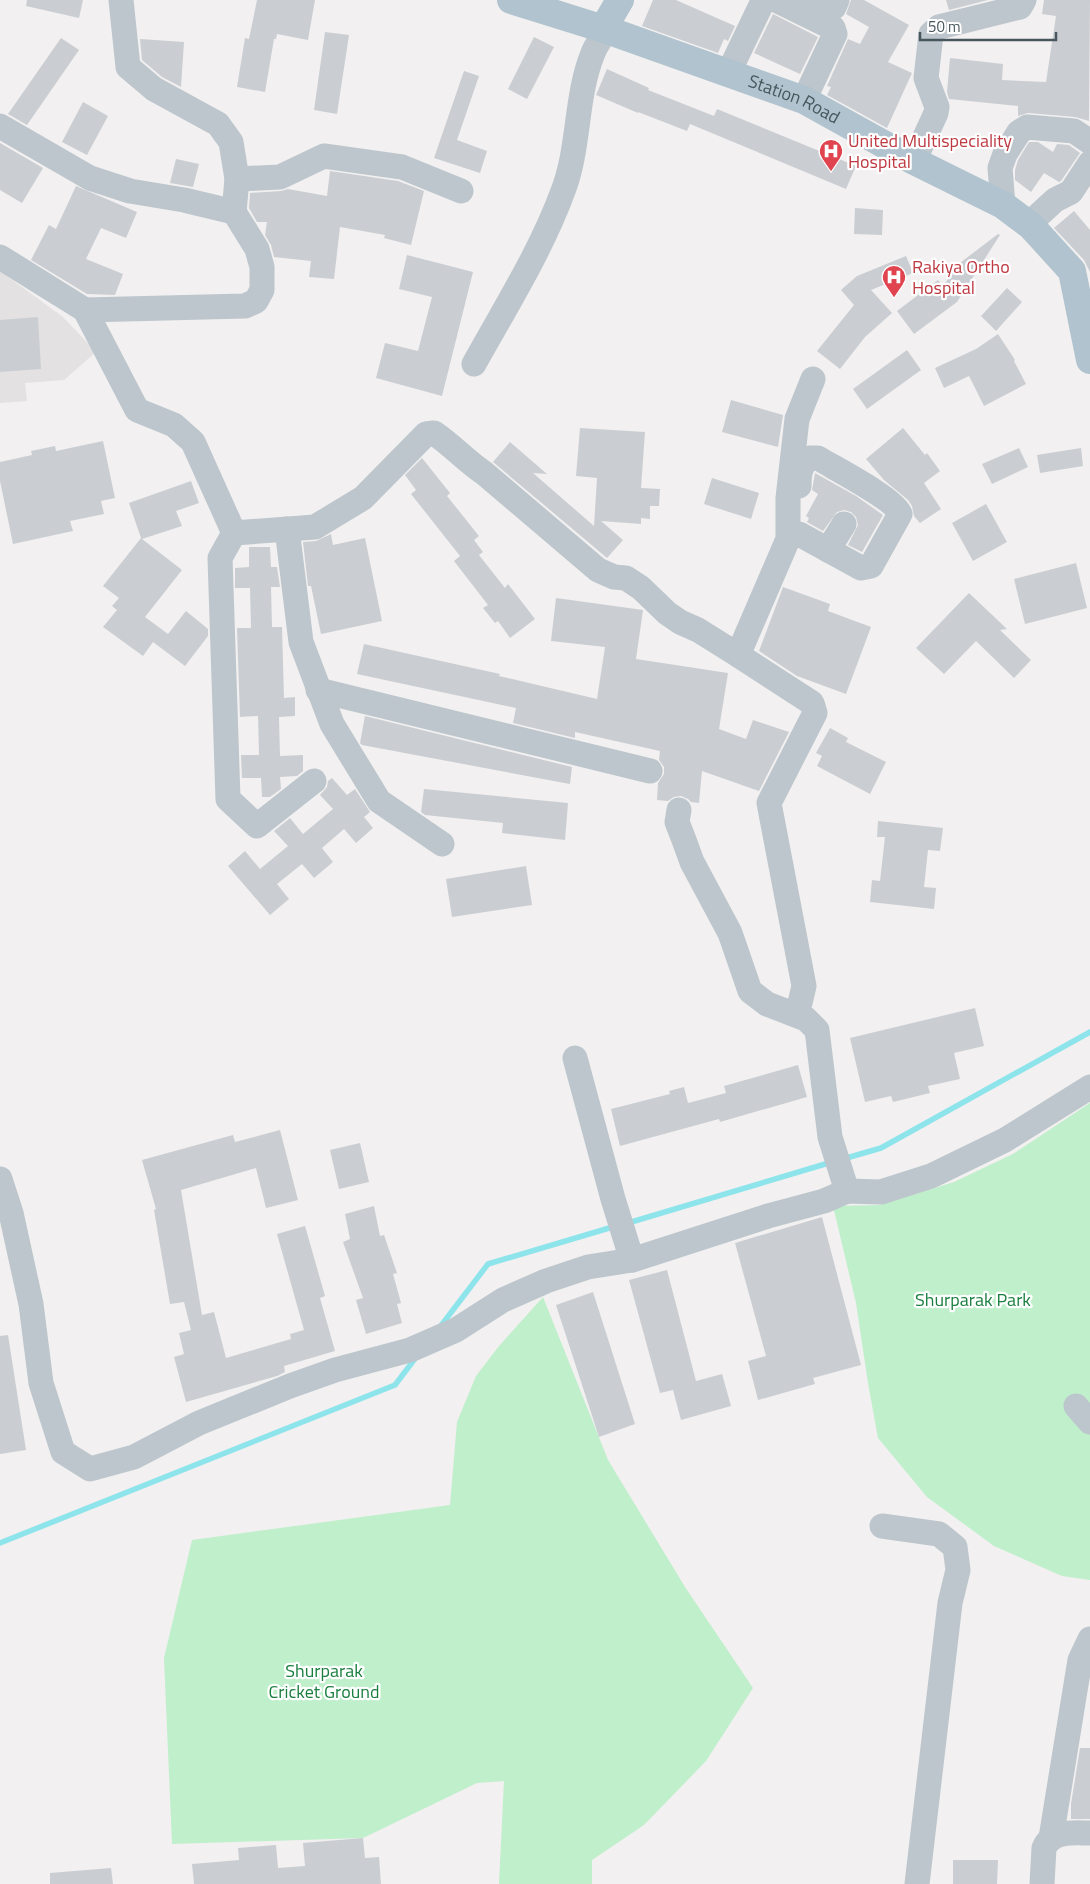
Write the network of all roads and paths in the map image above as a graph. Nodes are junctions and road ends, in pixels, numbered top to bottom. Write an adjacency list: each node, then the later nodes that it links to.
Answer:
1 (121, 0): 16 (street)
2 (511, 0): 9 (main road, Station Road)
3 (620, 0): 9 (main road)
4 (766, 0): 10 (street)
5 (776, 0): 11 (street)
6 (814, 0): 7 (street)
7 (837, 0)
8 (1024, 0): 14 (street)
9 (605, 30): 10 (main road, Station Road); 25 (street)
10 (728, 74): 11 (main road, Station Road)
11 (804, 100): 14 (main road, Station Road)
12 (0, 126): 19 (street)
13 (1090, 142): 18 (street)
14 (914, 161): 18 (main road, Station Road)
15 (1090, 163): 20 (street)
16 (237, 179): 17 (street); 19 (street)
17 (461, 191)
18 (1003, 205): 20 (main road, Station Road)
19 (234, 212): 23 (street)
20 (1029, 224): 22 (main road, Station Road)
21 (0, 257): 23 (street)
22 (1081, 270): 24 (main road, Station Road)
23 (85, 310): 29 (street)
24 (1090, 360)
25 (474, 364)
26 (813, 379): 30 (street)
27 (844, 524): 31 (street)
28 (287, 529): 29 (street); 32 (street); 33 (street)
29 (234, 533): 35 (street)
30 (793, 537): 31 (street); 31 (street); 32 (street)
31 (828, 550)
32 (738, 655): 38 (street)
33 (318, 690): 34 (street); 37 (street)
34 (650, 772)
35 (314, 780)
36 (678, 810): 38 (street)
37 (442, 844)
38 (793, 1014): 42 (street)
39 (575, 1058): 44 (street)
40 (1090, 1087): 42 (street)
41 (0, 1179): 43 (street)
42 (845, 1188): 44 (street)
43 (6, 1215): 44 (street)
44 (632, 1260)
45 (882, 1526): 49 (street)
46 (1090, 1639): 48 (street)
47 (1090, 1833): 48 (street)
48 (1051, 1838): 50 (street)
49 (917, 1884)
50 (1042, 1884)

